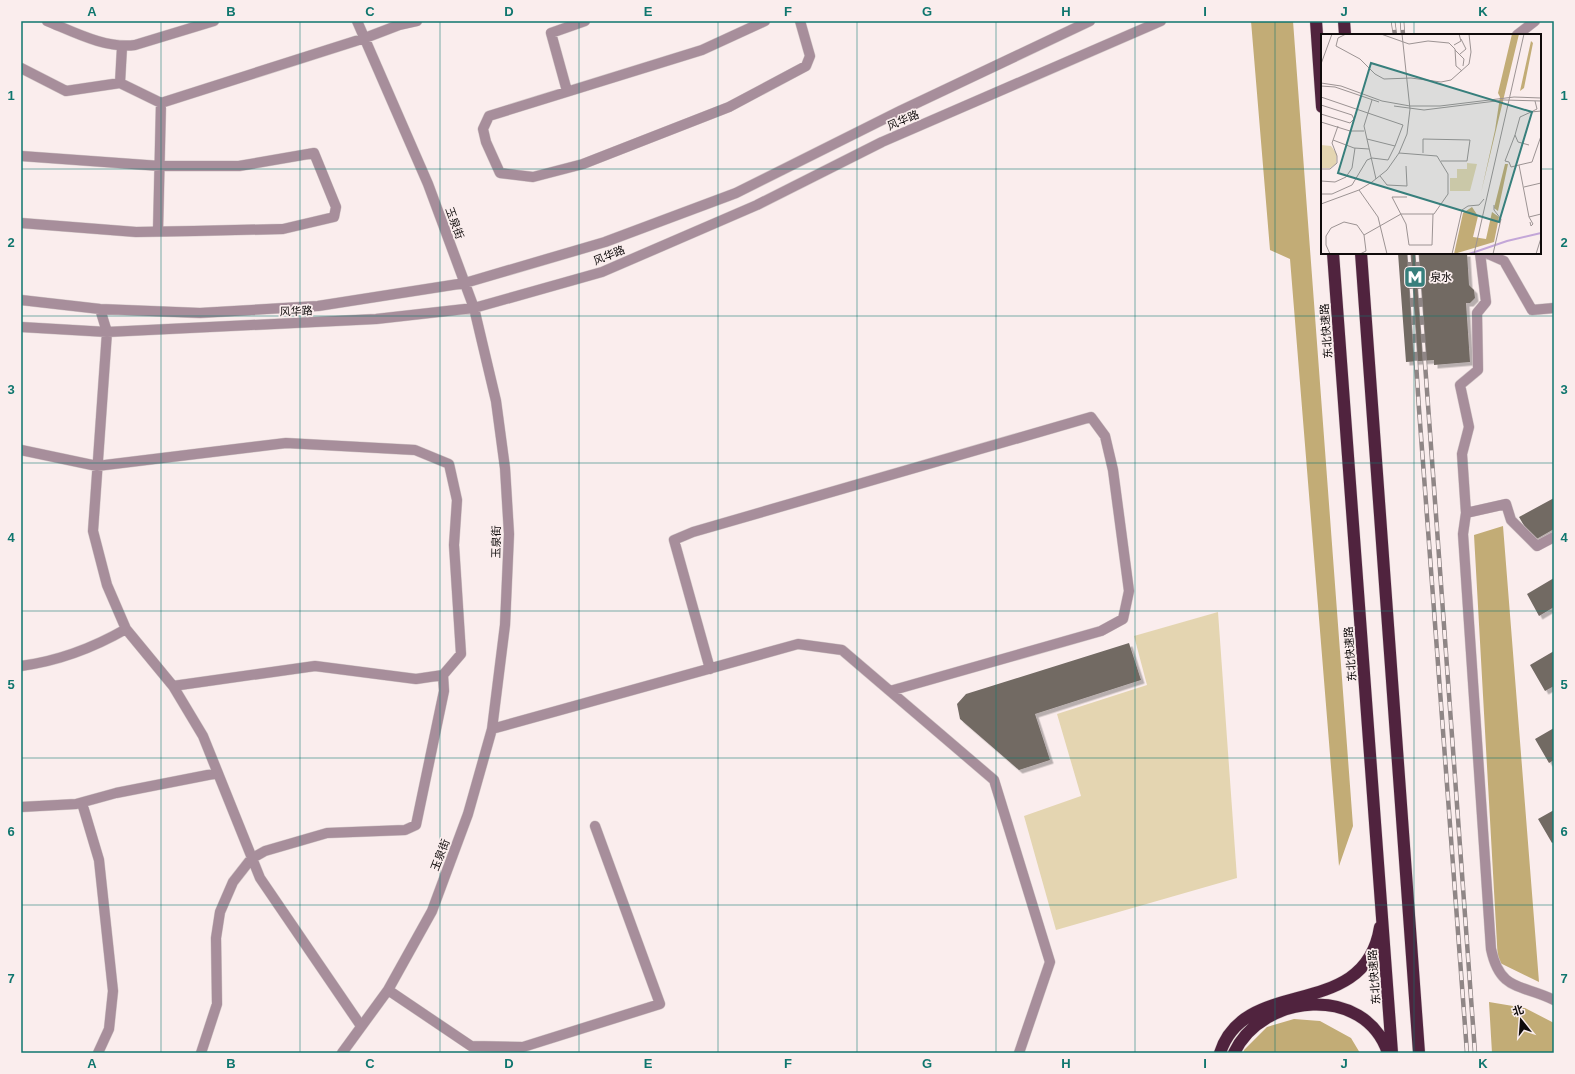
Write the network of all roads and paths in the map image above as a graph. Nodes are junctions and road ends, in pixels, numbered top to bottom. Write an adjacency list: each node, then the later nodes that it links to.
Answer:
1 (47, 21): 16 (street)
2 (214, 21): 16 (street)
3 (357, 21): 15 (street, 玉泉街)
4 (417, 21): 15 (street)
5 (586, 21): 19 (street)
6 (765, 21): 19 (street)
7 (800, 21): 19 (street)
8 (1090, 21): 30 (street)
9 (1161, 21): 32 (street, 风华路)
10 (1316, 21): 20 (highway)
11 (1344, 21): 13 (highway)
12 (1535, 21): 14 (street)
13 (1345, 34)
14 (1518, 34)
15 (365, 38): 21 (street); 30 (street, 玉泉街)
16 (122, 47): 18 (street)
17 (21, 68): 18 (street)
18 (120, 83): 21 (street)
19 (567, 91)
20 (1321, 93)
21 (161, 103): 23 (street)
22 (21, 156): 23 (street)
23 (160, 166): 25 (street); 25 (street)
24 (21, 223): 25 (street)
25 (158, 231)
26 (1333, 254): 53 (highway, 东北快速路)
27 (1361, 254): 65 (highway)
28 (1480, 254): 39 (street)
29 (1488, 254): 33 (street)
30 (464, 283): 32 (street, 玉泉街); 34 (street)
31 (21, 300): 34 (street)
32 (474, 308): 36 (street, 风华路); 47 (street, 玉泉街)
33 (1554, 308)
34 (100, 309): 36 (street)
35 (21, 327): 36 (street, 风华路)
36 (107, 332): 38 (street)
37 (21, 450): 38 (street)
38 (96, 466): 41 (street); 44 (street)
39 (1466, 513): 40 (street); 55 (street)
40 (1554, 537)
41 (126, 629): 42 (street); 45 (street)
42 (21, 666)
43 (710, 669): 46 (street); 46 (street); 47 (street)
44 (443, 675): 45 (street); 52 (street)
45 (173, 686): 48 (street)
46 (890, 691): 60 (street)
47 (492, 729): 54 (street, 玉泉街)
48 (218, 773): 49 (street); 52 (street)
49 (82, 803): 50 (street); 57 (street)
50 (21, 807)
51 (595, 826): 54 (street)
52 (251, 859): 56 (street); 58 (street)
53 (1381, 908): 61 (highway); 64 (highway, 东北快速路)
54 (388, 990): 56 (street, 玉泉街)
55 (1554, 1000)
56 (361, 1026): 59 (street, 玉泉街)
57 (98, 1053)
58 (201, 1053)
59 (342, 1053)
60 (1019, 1053)
61 (1220, 1053)
62 (1234, 1053): 63 (highway)
63 (1388, 1053)
64 (1392, 1053)
65 (1419, 1053)

